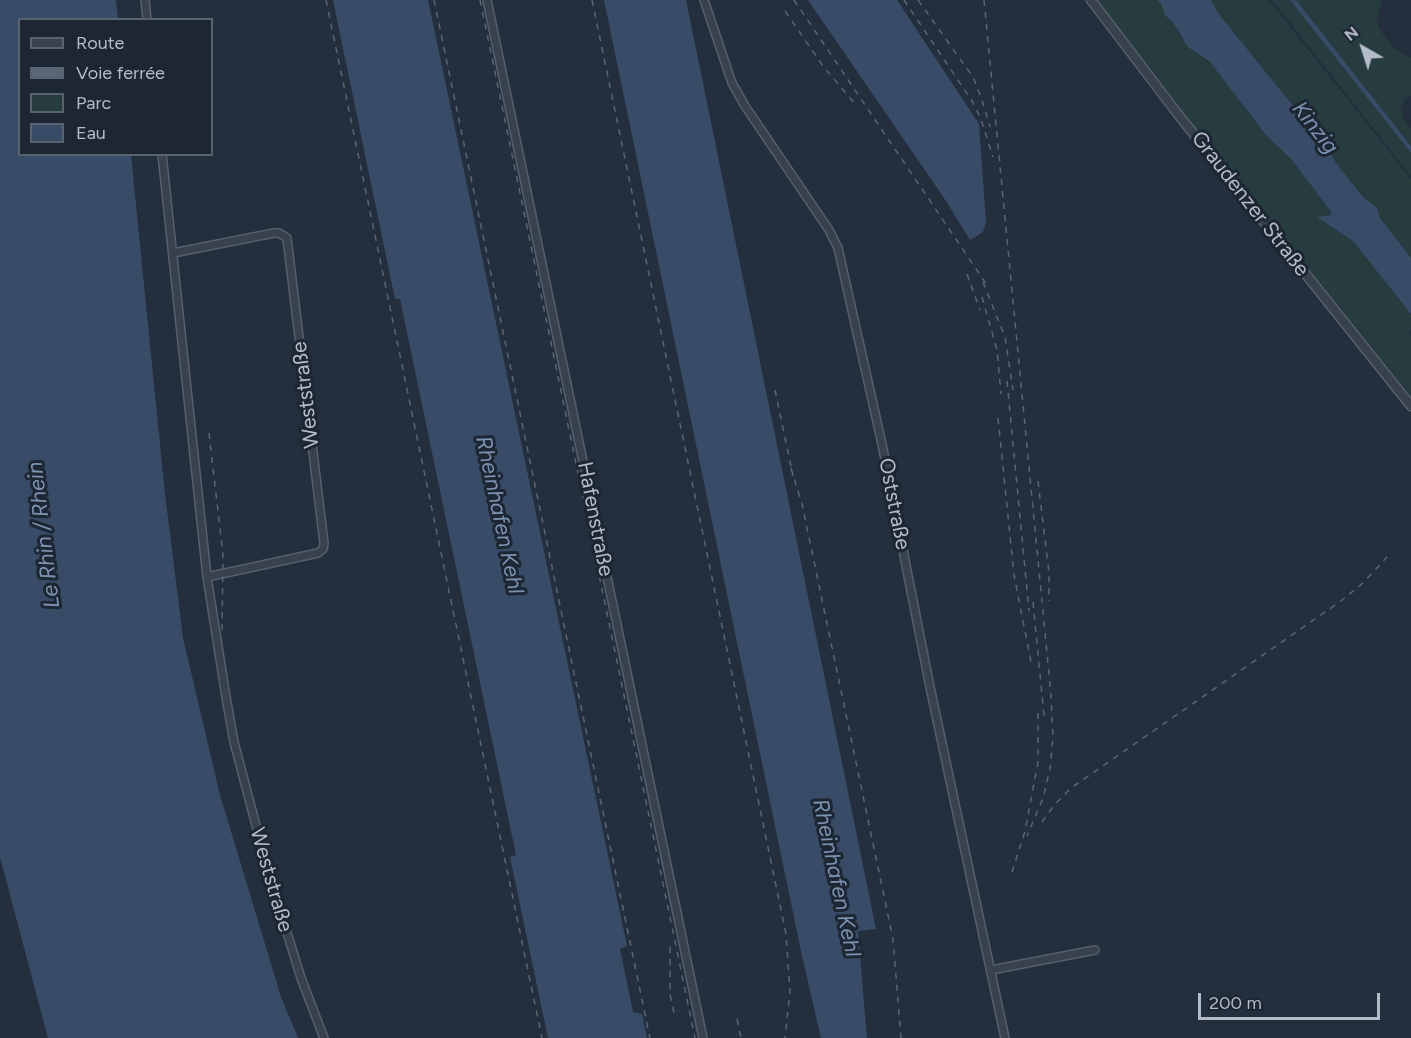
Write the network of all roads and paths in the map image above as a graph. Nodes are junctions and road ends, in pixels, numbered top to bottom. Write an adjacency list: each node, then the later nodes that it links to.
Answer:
1 (145, 0): 5 (street)
2 (487, 0): 13 (street, Hafenstraße)
3 (704, 0): 11 (street, Oststraße)
4 (1091, 0): 8 (street, Graudenzer Straße)
5 (147, 18)
6 (162, 156): 7 (street, Weststraße)
7 (173, 253): 9 (street, Weststraße); 9 (street, Weststraße)
8 (1411, 406)
9 (207, 577): 12 (street, Weststraße)
10 (1095, 950): 11 (street)
11 (991, 970): 14 (street, Oststraße)
12 (324, 1038)
13 (703, 1038)
14 (1005, 1038)

